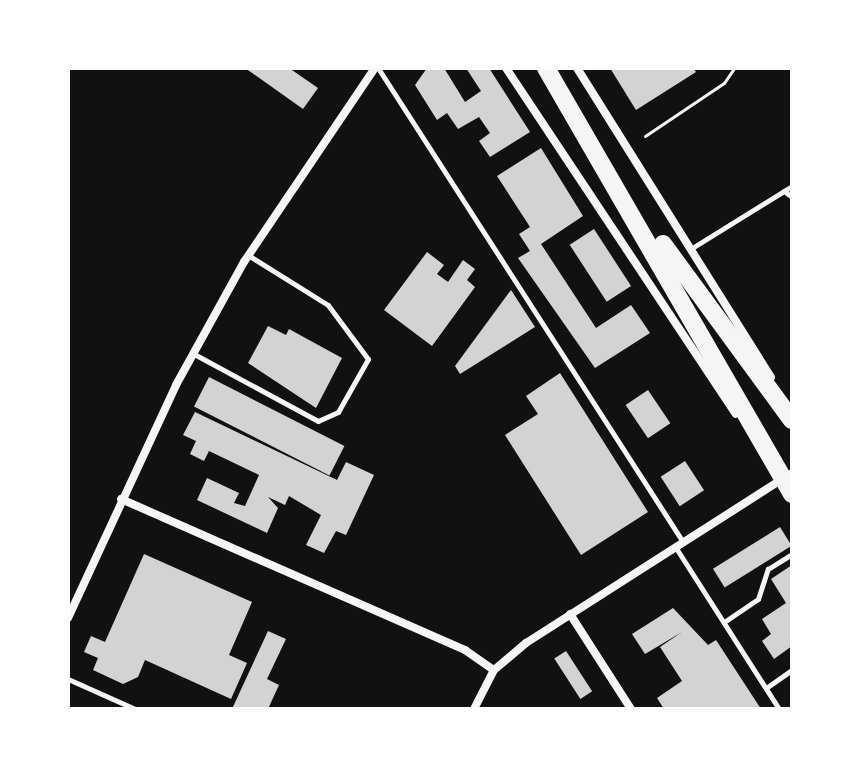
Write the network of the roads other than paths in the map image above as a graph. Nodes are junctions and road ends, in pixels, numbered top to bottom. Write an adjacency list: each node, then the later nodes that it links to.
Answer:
1 (377, 68): 10 (street); 16 (lane)
2 (506, 68): 14 (street)
3 (546, 68): 5 (main road)
4 (577, 68): 9 (street)
5 (619, 184): 13 (main road); 14 (main road)
6 (792, 186): 7 (lane)
7 (784, 191): 8 (lane); 9 (lane)
8 (792, 197)
9 (692, 248): 12 (street)
10 (248, 255): 11 (street); 11 (lane)
11 (193, 353): 15 (street)
12 (792, 412)
13 (792, 420)
14 (789, 482): 16 (street)
15 (121, 499): 19 (street); 21 (street)
16 (680, 545): 18 (street); 20 (lane)
17 (792, 554): 20 (lane)
18 (570, 614): 21 (street); 27 (street)
19 (68, 618)
20 (724, 622): 24 (lane)
21 (494, 670): 26 (street)
22 (792, 670): 24 (lane)
23 (68, 679): 25 (lane)
24 (766, 688): 28 (lane)
25 (135, 709)
26 (474, 709)
27 (631, 709)
28 (779, 709)

